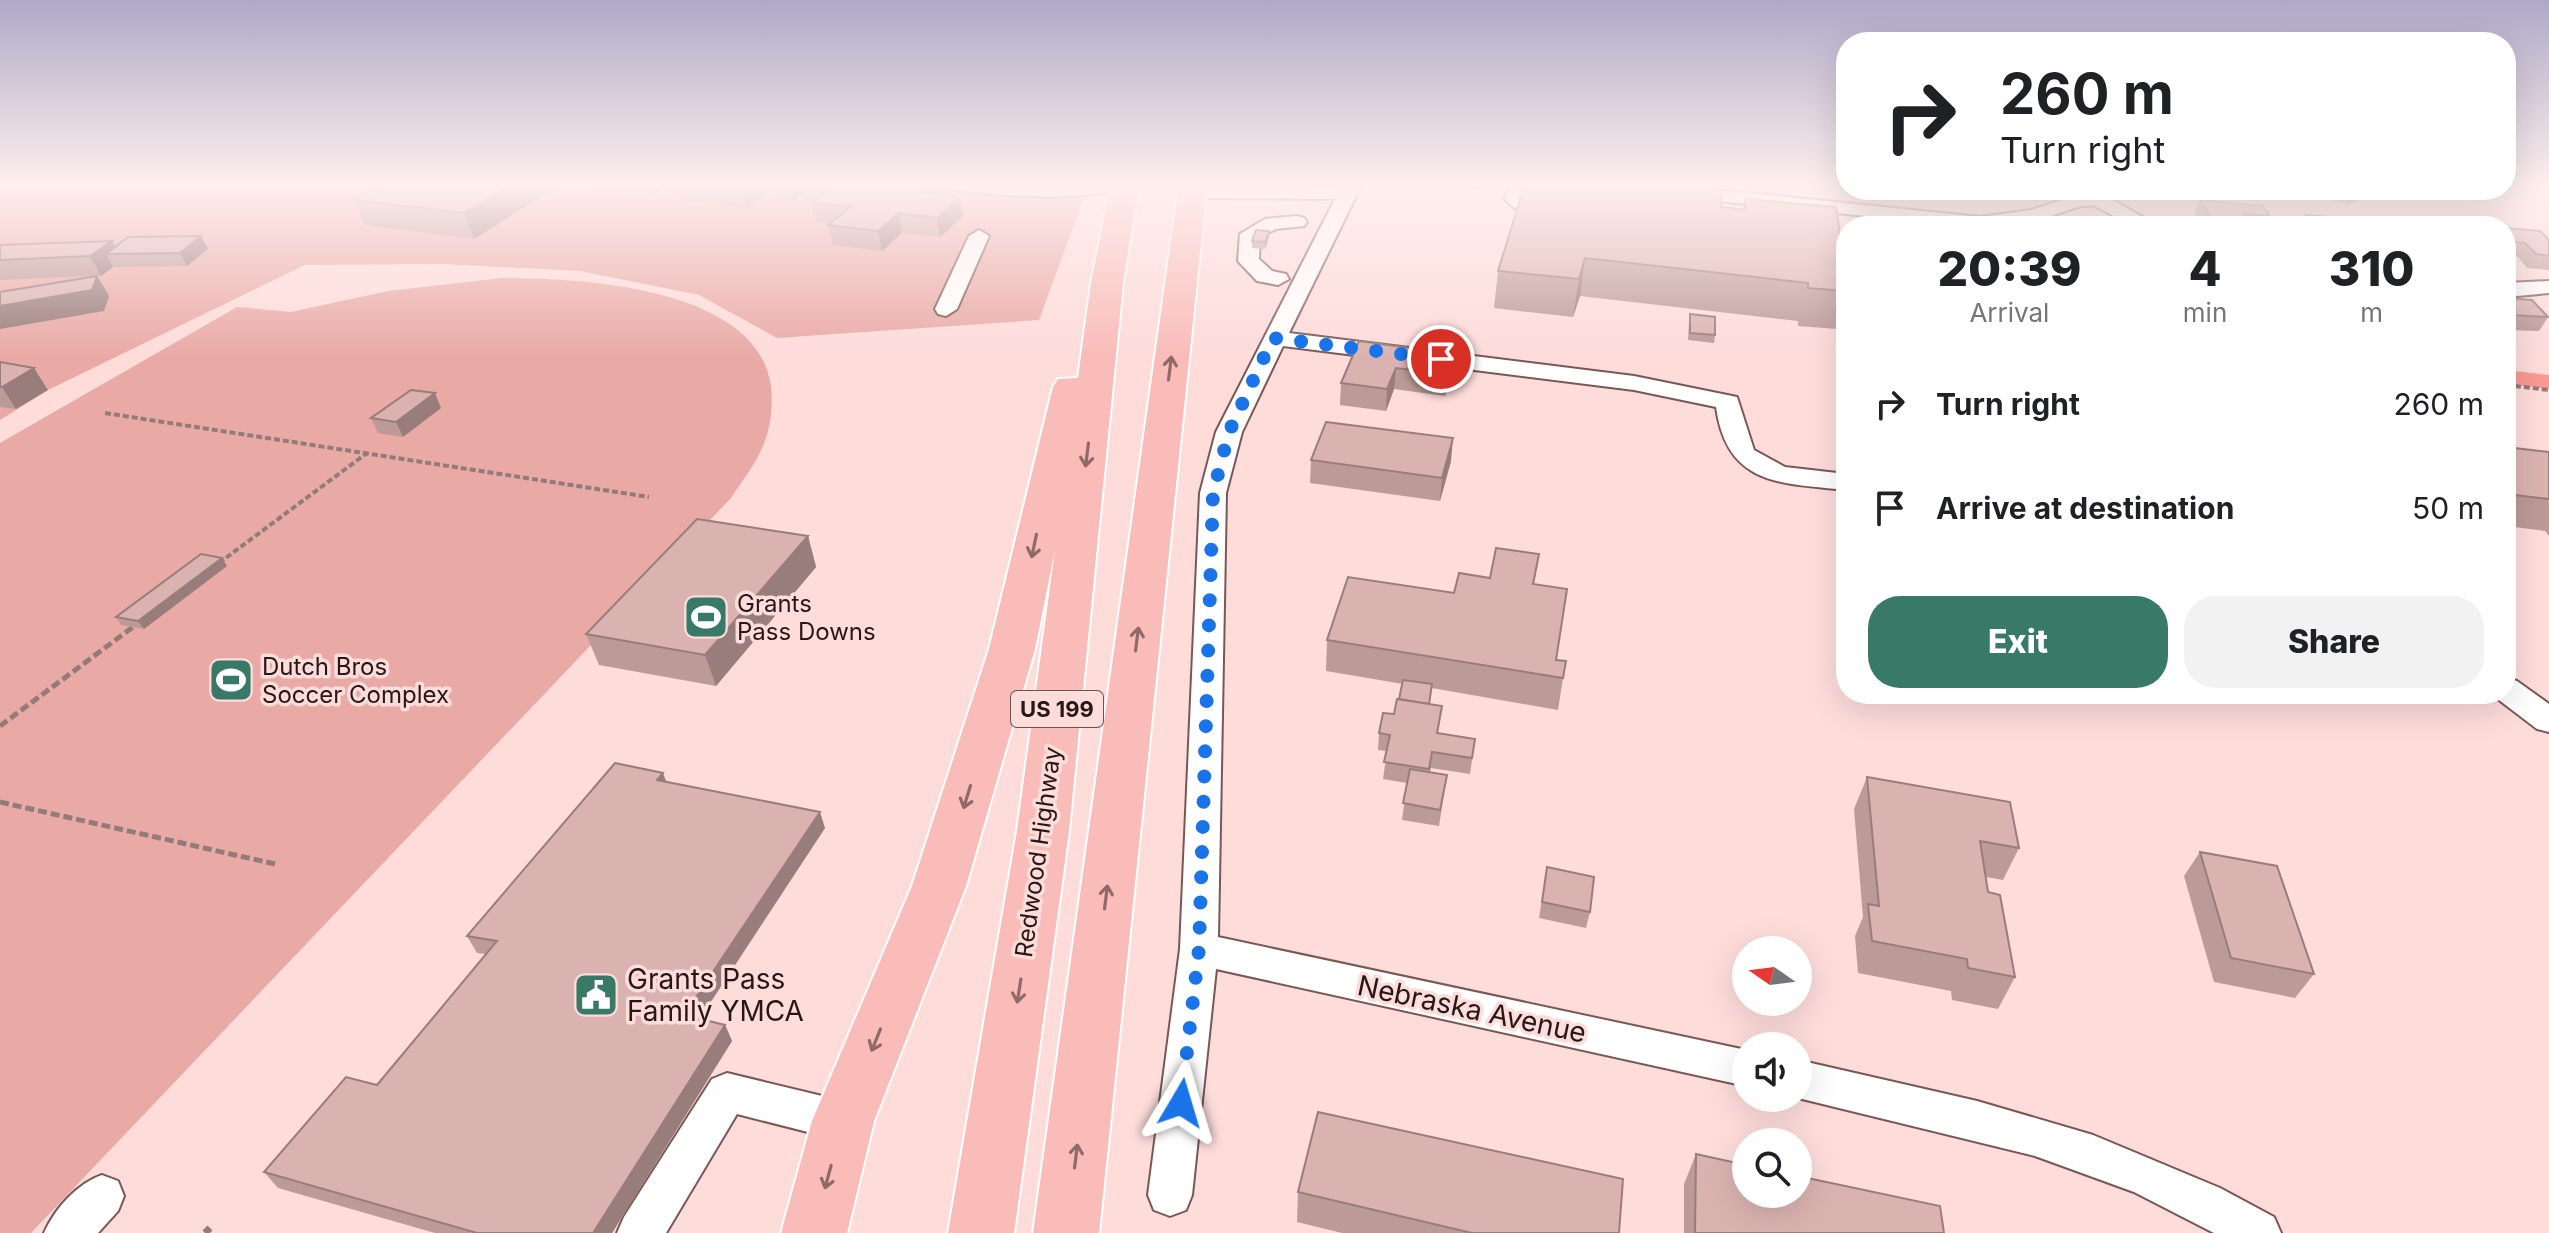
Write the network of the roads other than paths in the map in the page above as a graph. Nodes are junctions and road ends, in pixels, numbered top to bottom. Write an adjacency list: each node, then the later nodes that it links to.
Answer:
1 (976, 242): 8 (street)
2 (1109, 242): 5 (highway, Redwood Highway / US 199)
3 (1186, 242): 23 (highway, US 199, one-way to 3)
4 (1322, 242): 9 (street)
5 (1107, 283): 16 (highway, one-way to 16); 22 (highway, Redwood Highway / US 199, one-way to 22)
6 (2549, 287): 7 (street)
7 (2516, 289)
8 (946, 309)
9 (1273, 338): 10 (street); 13 (street)
10 (1836, 481)
11 (2516, 696): 12 (street)
12 (2549, 721)
13 (1199, 949): 14 (street, Nebraska Avenue); 17 (street)
14 (1732, 1065)
15 (1812, 1082): 24 (street)
16 (843, 1121): 20 (street); 21 (highway, one-way to 21)
17 (1170, 1195)
18 (102, 1196): 19 (street)
19 (67, 1233)
20 (640, 1233)
21 (814, 1233)
22 (981, 1233)
23 (1066, 1233)
24 (2258, 1233)

